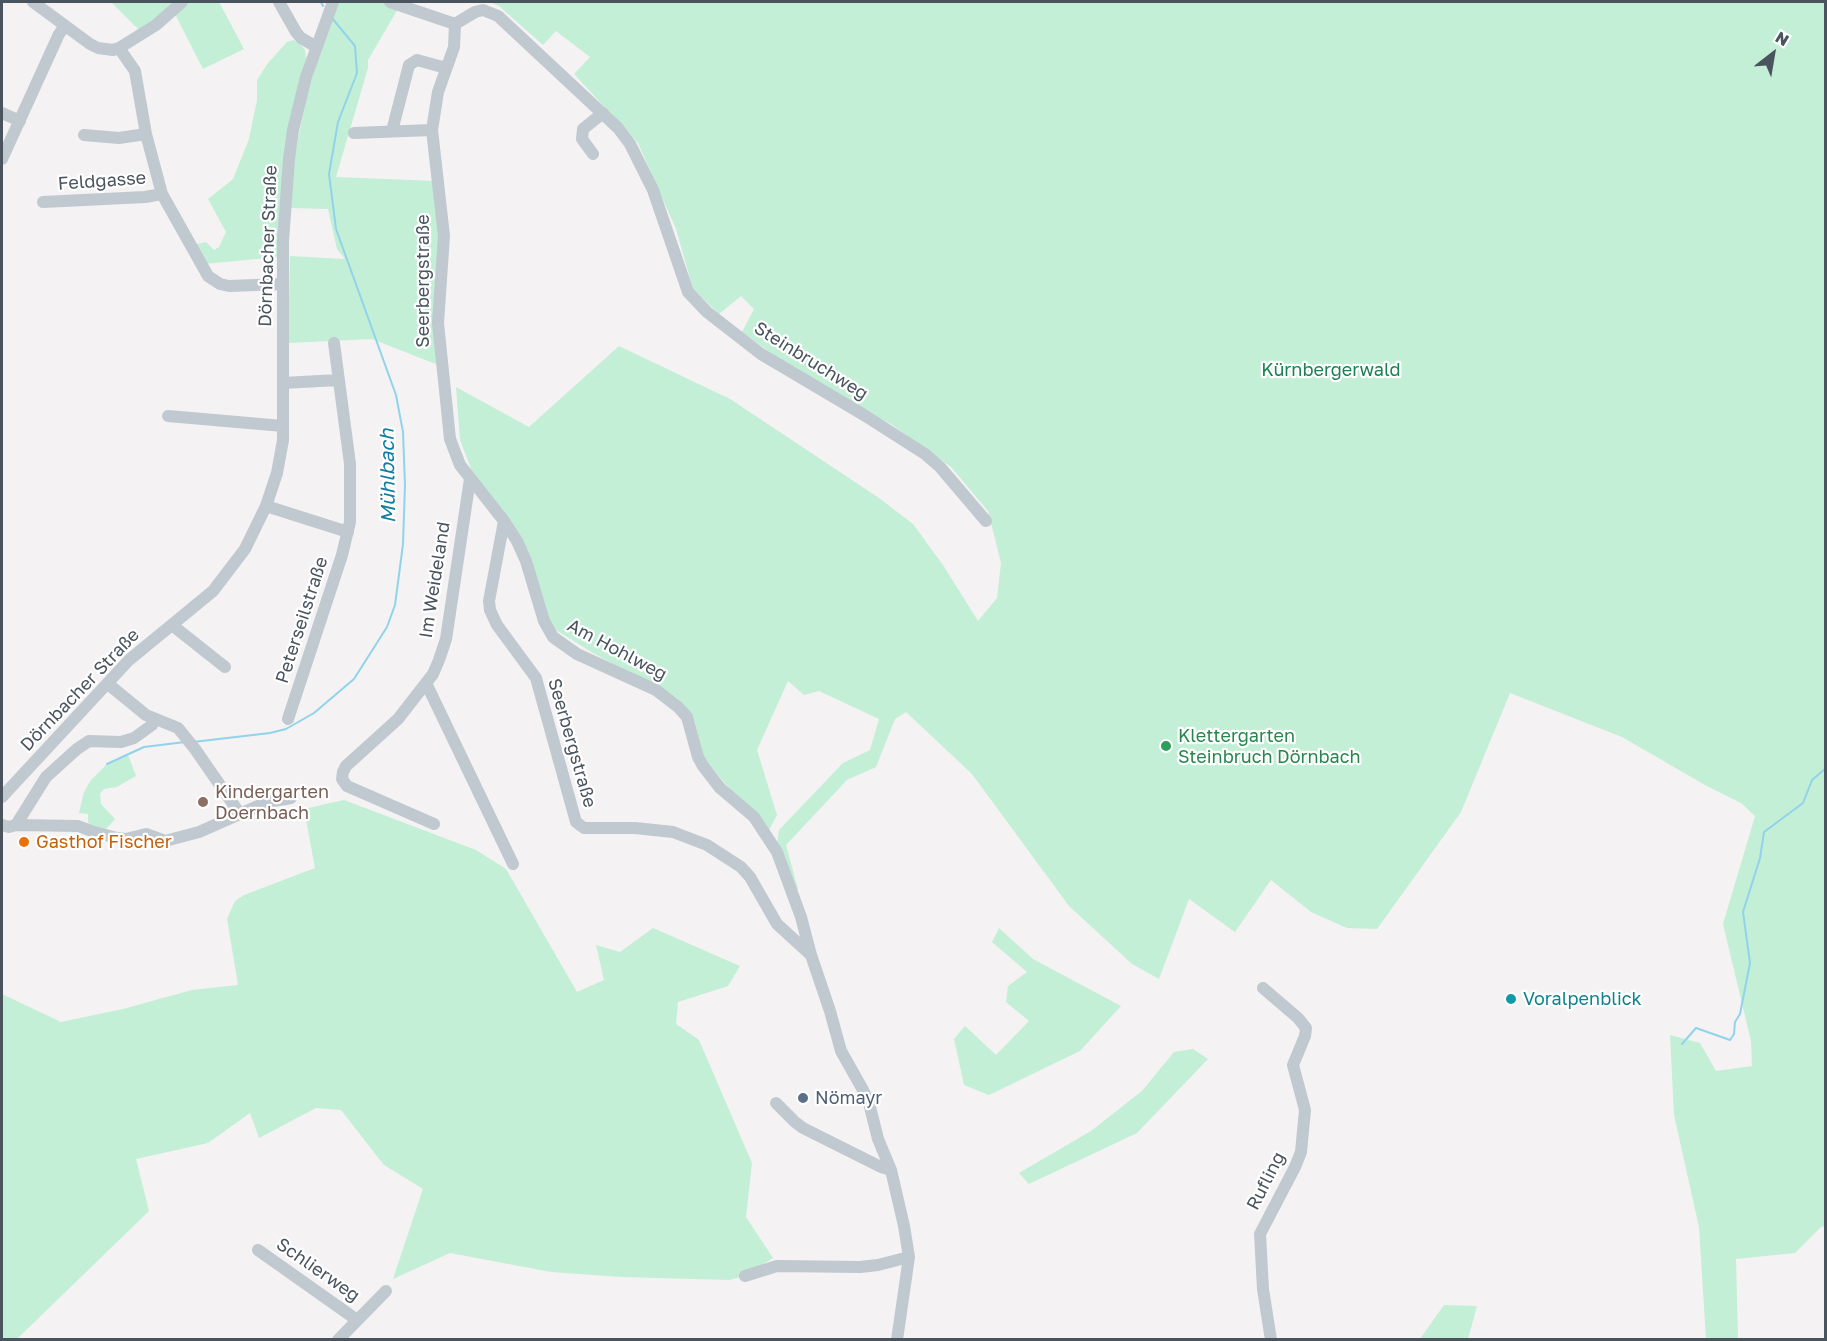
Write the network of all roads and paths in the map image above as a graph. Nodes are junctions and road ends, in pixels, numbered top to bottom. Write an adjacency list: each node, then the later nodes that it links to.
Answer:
1 (33, 2): 7 (street)
2 (182, 2): 9 (street)
3 (279, 2): 8 (street)
4 (333, 2): 8 (street, Dörnbacher Straße)
5 (390, 2): 6 (street)
6 (455, 24): 10 (street, Seerbergstraße); 12 (street, Steinbruchweg)
7 (65, 26): 9 (street); 13 (street)
8 (315, 46): 23 (street, Dörnbacher Straße)
9 (119, 48): 17 (street, Feldgasse)
10 (446, 68): 14 (street, Seerbergstraße); 15 (street)
11 (2, 113): 13 (street)
12 (603, 113): 19 (street); 32 (street, Steinbruchweg)
13 (20, 121): 20 (street)
14 (432, 130): 15 (street); 29 (street, Seerbergstraße)
15 (392, 131): 16 (street)
16 (354, 133)
17 (146, 134): 18 (street); 21 (street, Feldgasse)
18 (84, 135)
19 (594, 154)
20 (2, 159)
21 (162, 194): 22 (street, Feldgasse); 23 (street, Feldgasse)
22 (43, 202)
23 (283, 284): 26 (street, Dörnbacher Straße)
24 (334, 344): 25 (street, Peterseilstraße)
25 (338, 380): 26 (street); 33 (street, Peterseilstraße)
26 (283, 383): 28 (street, Dörnbacher Straße)
27 (168, 416): 28 (street)
28 (284, 426): 30 (street, Dörnbacher Straße)
29 (470, 479): 31 (street, Seerbergstraße); 36 (street, Im Weideland)
30 (266, 506): 33 (street); 34 (street, Dörnbacher Straße)
31 (504, 521): 47 (street, Am Hohlweg); 47 (street, Seerbergstraße)
32 (986, 521)
33 (348, 532): 39 (street, Peterseilstraße)
34 (172, 625): 35 (street); 37 (street, Dörnbacher Straße)
35 (225, 667)
36 (426, 683): 43 (street, Im Weideland); 46 (street)
37 (108, 684): 38 (street); 40 (street, Dörnbacher Straße)
38 (154, 719): 42 (street); 45 (street)
39 (288, 719)
40 (2, 797)
41 (291, 798): 42 (street)
42 (240, 814): 45 (street)
43 (434, 824)
44 (2, 825): 45 (street)
45 (16, 825)
46 (513, 864)
47 (811, 955): 50 (street, Am Hohlweg)
48 (1263, 988): 58 (street, Rufling)
49 (776, 1103): 50 (street)
50 (891, 1170): 52 (street, Am Hohlweg)
51 (258, 1250): 55 (street, Schlierweg)
52 (909, 1257): 53 (street); 57 (street, Am Hohlweg)
53 (745, 1276)
54 (386, 1291): 55 (street)
55 (357, 1320): 56 (street)
56 (338, 1340)
57 (897, 1340)
58 (1271, 1340)

